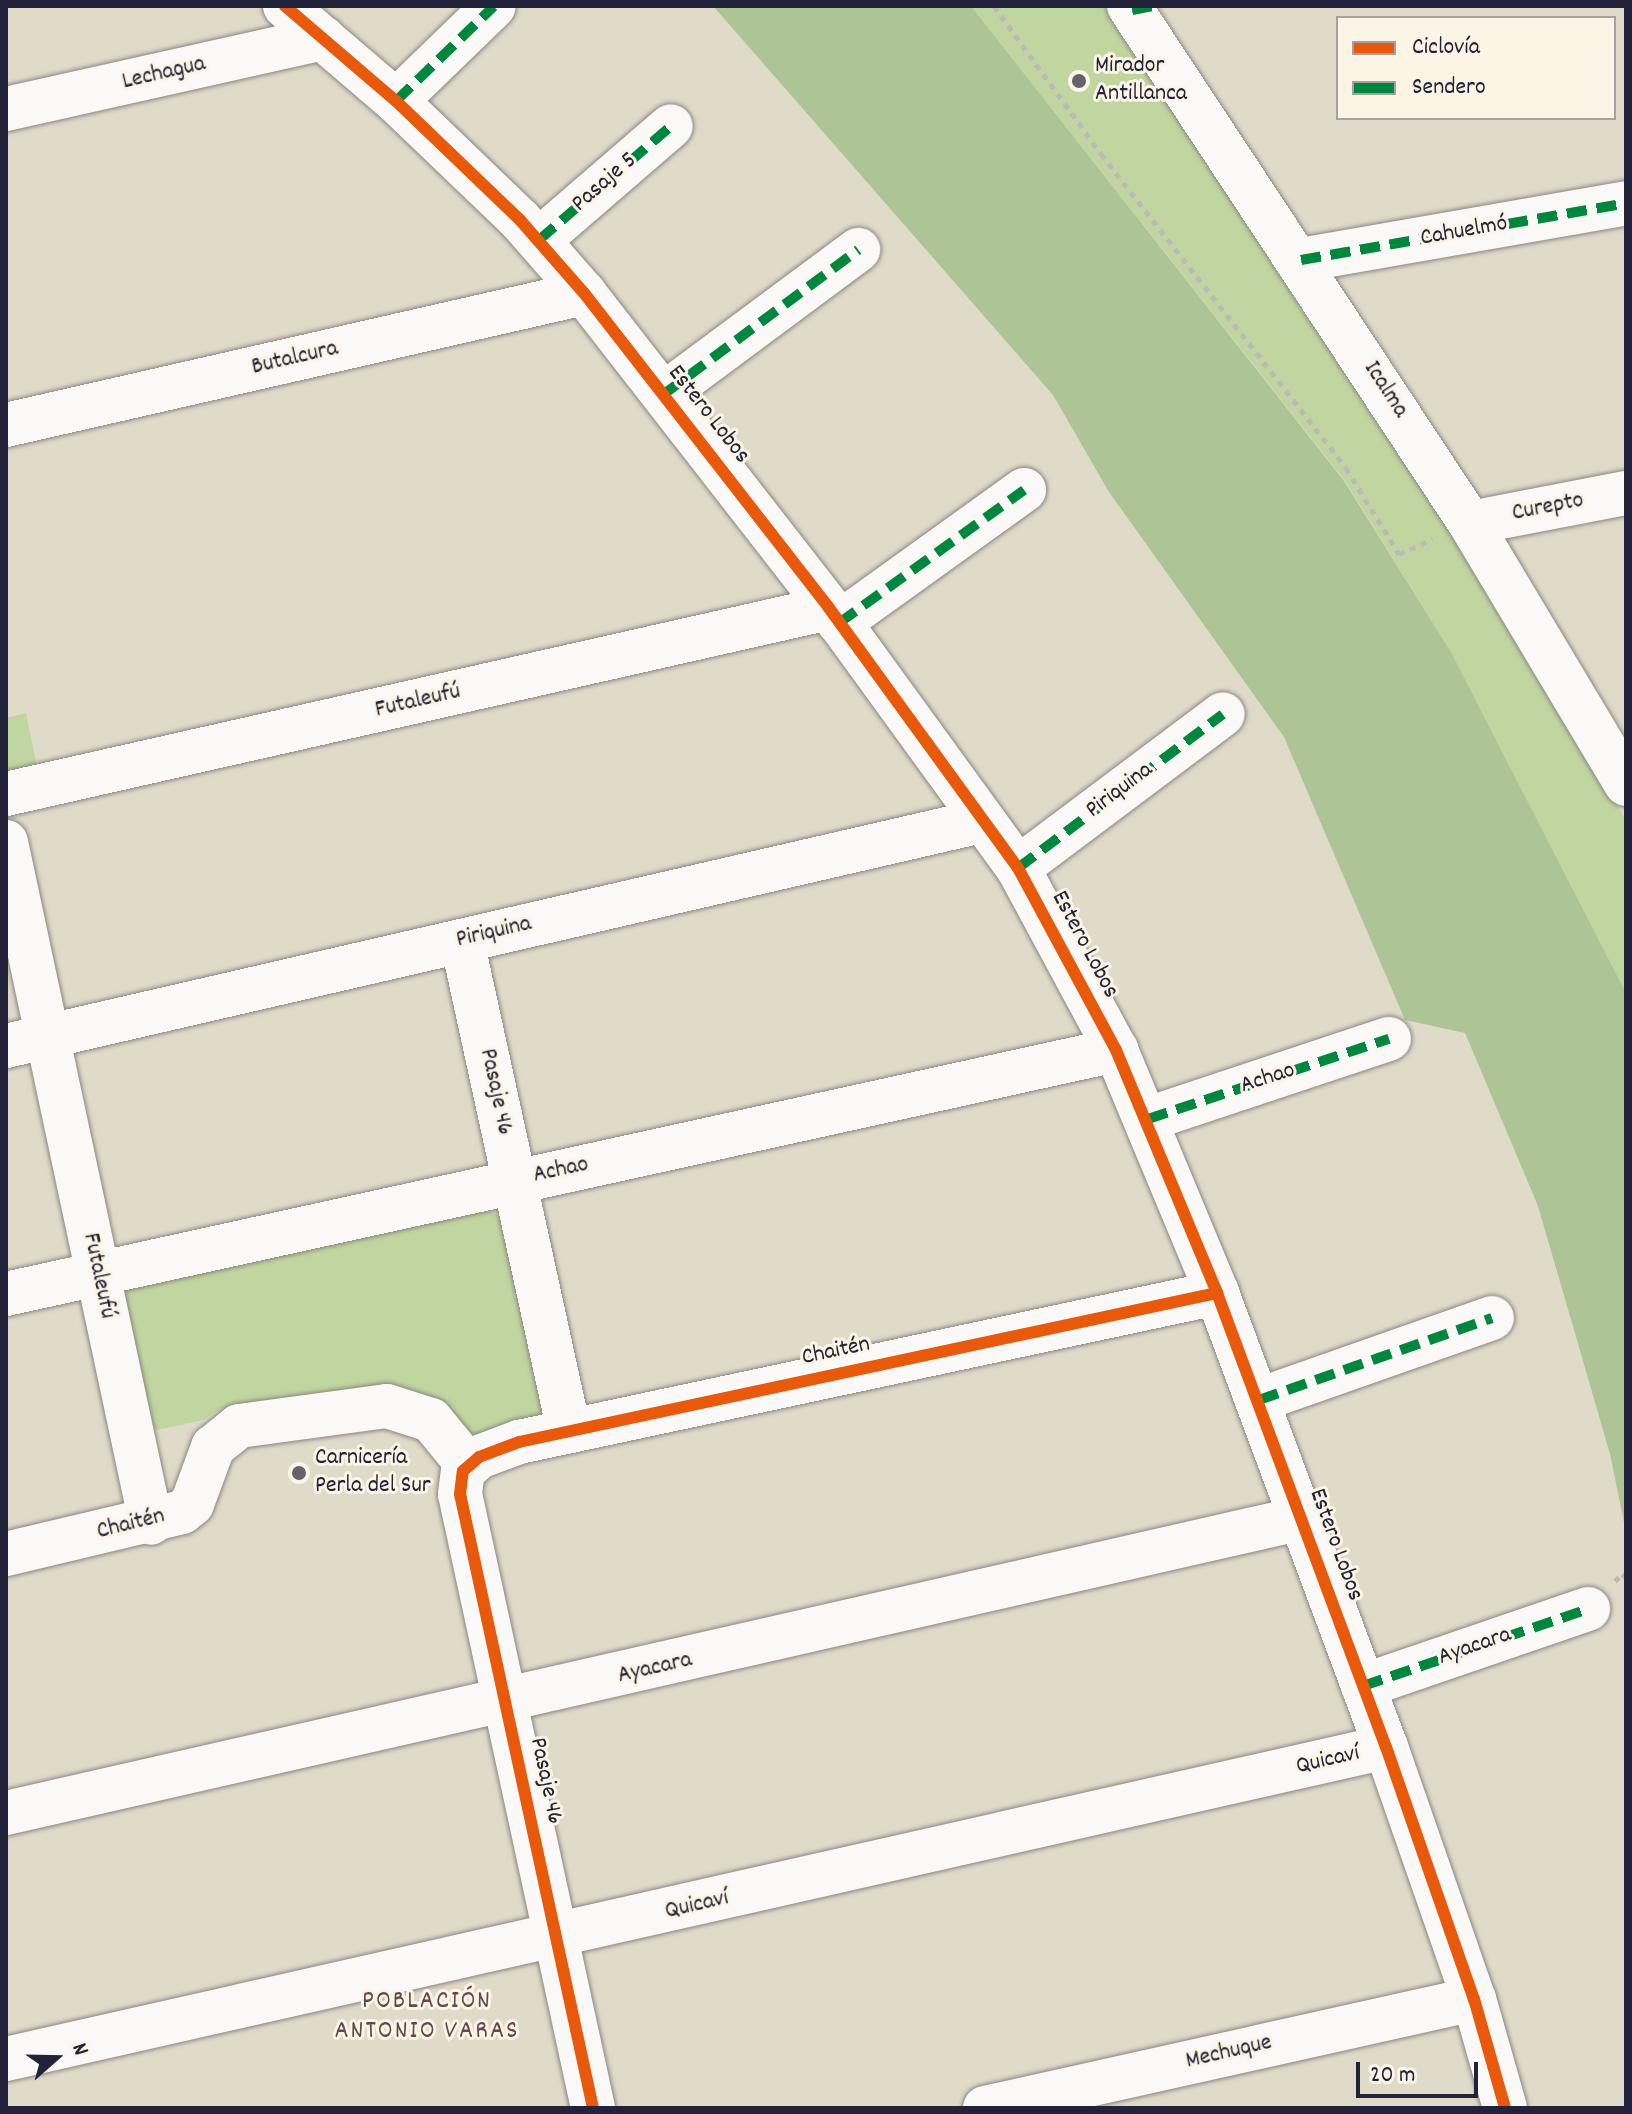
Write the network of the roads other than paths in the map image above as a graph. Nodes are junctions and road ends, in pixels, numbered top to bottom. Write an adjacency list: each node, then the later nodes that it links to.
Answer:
1 (285, 6): 4 (street, Estero Lobos)
2 (494, 6): 5 (street)
3 (1138, 7): 11 (street, Icalma)
4 (323, 38): 5 (street, Estero Lobos); 6 (street, Lechagua)
5 (396, 101): 9 (street, Estero Lobos)
6 (6, 109)
7 (671, 126): 9 (street, Pasaje 5)
8 (1626, 203): 11 (street, Cahuelmó)
9 (539, 240): 12 (street, Estero Lobos)
10 (858, 250): 13 (street)
11 (1301, 260): 17 (street, Icalma)
12 (584, 293): 13 (street, Estero Lobos); 14 (street, Butalcura)
13 (664, 394): 18 (street, Estero Lobos)
14 (6, 425)
15 (1024, 490): 18 (street, Futaleufú)
16 (1626, 493): 17 (street, Curepto)
17 (1470, 523): 20 (street, Icalma)
18 (834, 615): 21 (street, Futaleufú); 22 (street, Estero Lobos)
19 (1223, 714): 24 (street, Piriquina)
20 (1626, 784)
21 (6, 794)
22 (981, 821): 24 (street, Estero Lobos); 25 (street, Piriquina)
23 (6, 842): 27 (street, Futaleufú)
24 (1018, 868): 28 (street, Estero Lobos)
25 (462, 941): 27 (street, Piriquina); 30 (street, Pasaje 46)
26 (1389, 1039): 29 (street, Achao)
27 (27, 1041): 31 (street, Futaleufú)
28 (1116, 1050): 29 (street, Estero Lobos); 30 (street, Achao)
29 (1148, 1119): 32 (street, Estero Lobos)
30 (514, 1181): 31 (street, Achao); 36 (street, Pasaje 46)
31 (98, 1274): 33 (street, Achao); 39 (street, Futaleufú)
32 (1217, 1293): 35 (street, Estero Lobos); 36 (street, Chaitén)
33 (6, 1294)
34 (1492, 1318): 35 (street)
35 (1259, 1400): 38 (street, Estero Lobos)
36 (569, 1431): 37 (street, Chaitén)
37 (468, 1465): 39 (street, Chaitén); 43 (street, Pasaje 46)
38 (1302, 1518): 42 (street, Estero Lobos); 43 (street, Ayacara)
39 (151, 1523): 40 (street, Chaitén)
40 (6, 1554)
41 (1588, 1609): 42 (street, Ayacara)
42 (1363, 1686): 44 (street, Estero Lobos)
43 (506, 1703): 45 (street, Ayacara); 46 (street, Pasaje 46)
44 (1386, 1747): 46 (street, Quicaví); 47 (street, Estero Lobos)
45 (6, 1813)
46 (556, 1939): 48 (street, Quicaví); 49 (street, Pasaje 46)
47 (1474, 1999): 50 (street, Mechuque); 51 (street, Estero Lobos)
48 (6, 2059)
49 (593, 2108)
50 (985, 2108)
51 (1505, 2108)

